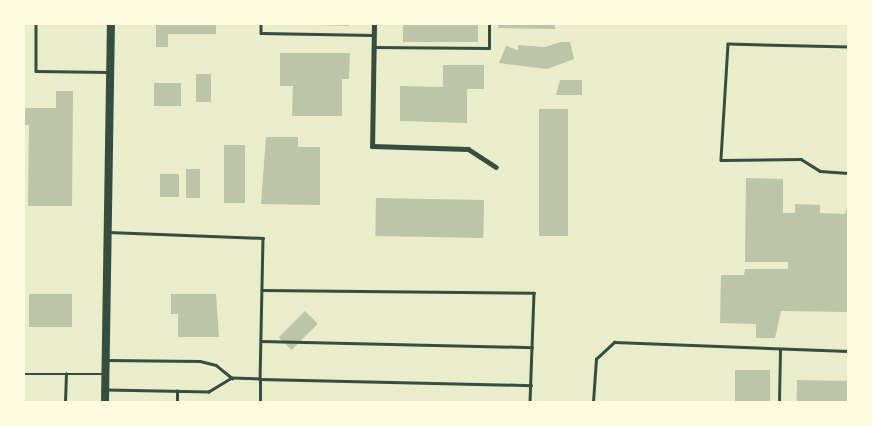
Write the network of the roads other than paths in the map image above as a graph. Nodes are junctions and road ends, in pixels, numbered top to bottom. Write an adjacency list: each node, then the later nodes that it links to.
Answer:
1 (36, 24): 9 (lane)
2 (111, 24): 9 (main road)
3 (261, 24): 6 (lane)
4 (374, 24): 6 (street)
5 (489, 24): 7 (lane)
6 (374, 36): 7 (street)
7 (374, 47): 10 (street)
8 (848, 47): 11 (lane)
9 (109, 72): 12 (main road)
10 (496, 167)
11 (848, 173)
12 (107, 232): 13 (lane); 18 (main road)
13 (262, 290): 14 (lane); 15 (lane)
14 (261, 341): 15 (lane); 23 (lane)
15 (532, 347): 24 (lane)
16 (780, 350): 17 (lane); 32 (lane); 33 (lane)
17 (848, 351)
18 (106, 360): 21 (main road); 22 (lane)
19 (24, 374): 20 (lane)
20 (66, 374): 21 (lane); 27 (lane)
21 (106, 374): 25 (main road)
22 (232, 378): 23 (lane); 26 (lane)
23 (260, 378): 24 (lane); 30 (lane)
24 (531, 385): 31 (lane)
25 (105, 390): 26 (lane); 28 (main road)
26 (177, 392): 29 (lane)
27 (65, 402)
28 (105, 402)
29 (177, 402)
30 (260, 402)
31 (530, 402)
32 (593, 402)
33 (780, 402)

